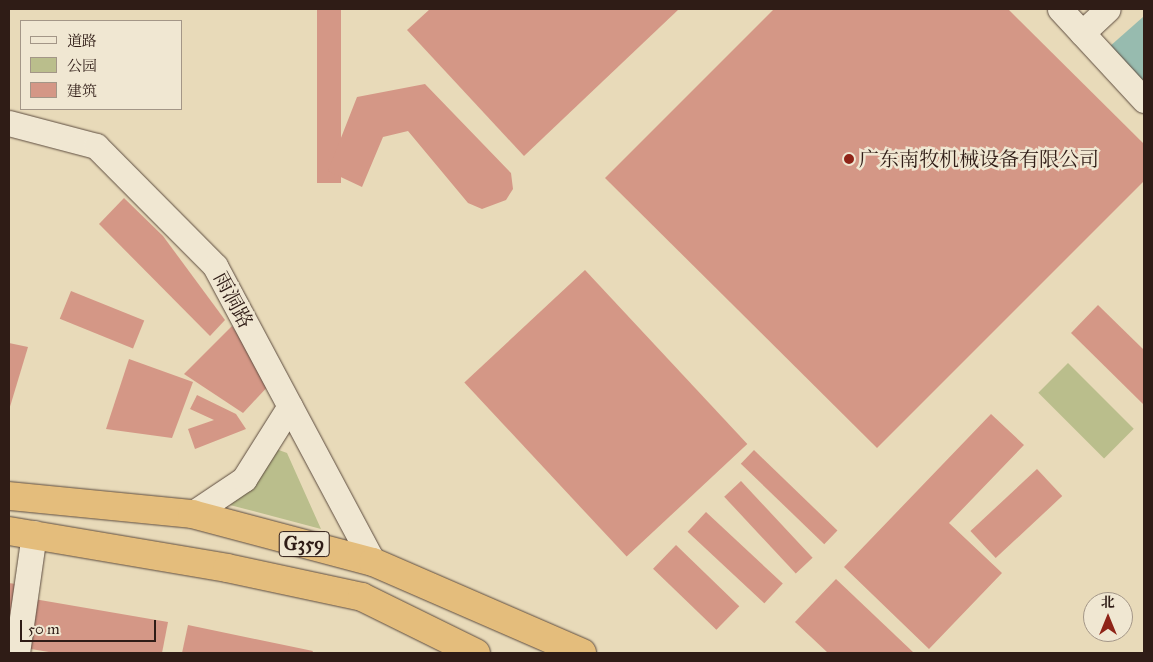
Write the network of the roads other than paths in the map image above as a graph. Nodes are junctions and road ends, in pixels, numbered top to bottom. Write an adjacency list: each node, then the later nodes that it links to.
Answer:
1 (1060, 9): 3 (street)
2 (1108, 9): 3 (street)
3 (1082, 33): 4 (street)
4 (1144, 100)
5 (9, 123): 6 (street, 雨洞路)
6 (290, 406): 8 (street); 10 (street, 雨洞路)
7 (9, 496): 8 (highway, G359)
8 (192, 514): 10 (highway, G359)
9 (21, 532): 11 (street); 12 (highway, G359)
10 (372, 562): 13 (highway, G359)
11 (17, 653)
12 (476, 653)
13 (582, 653)

